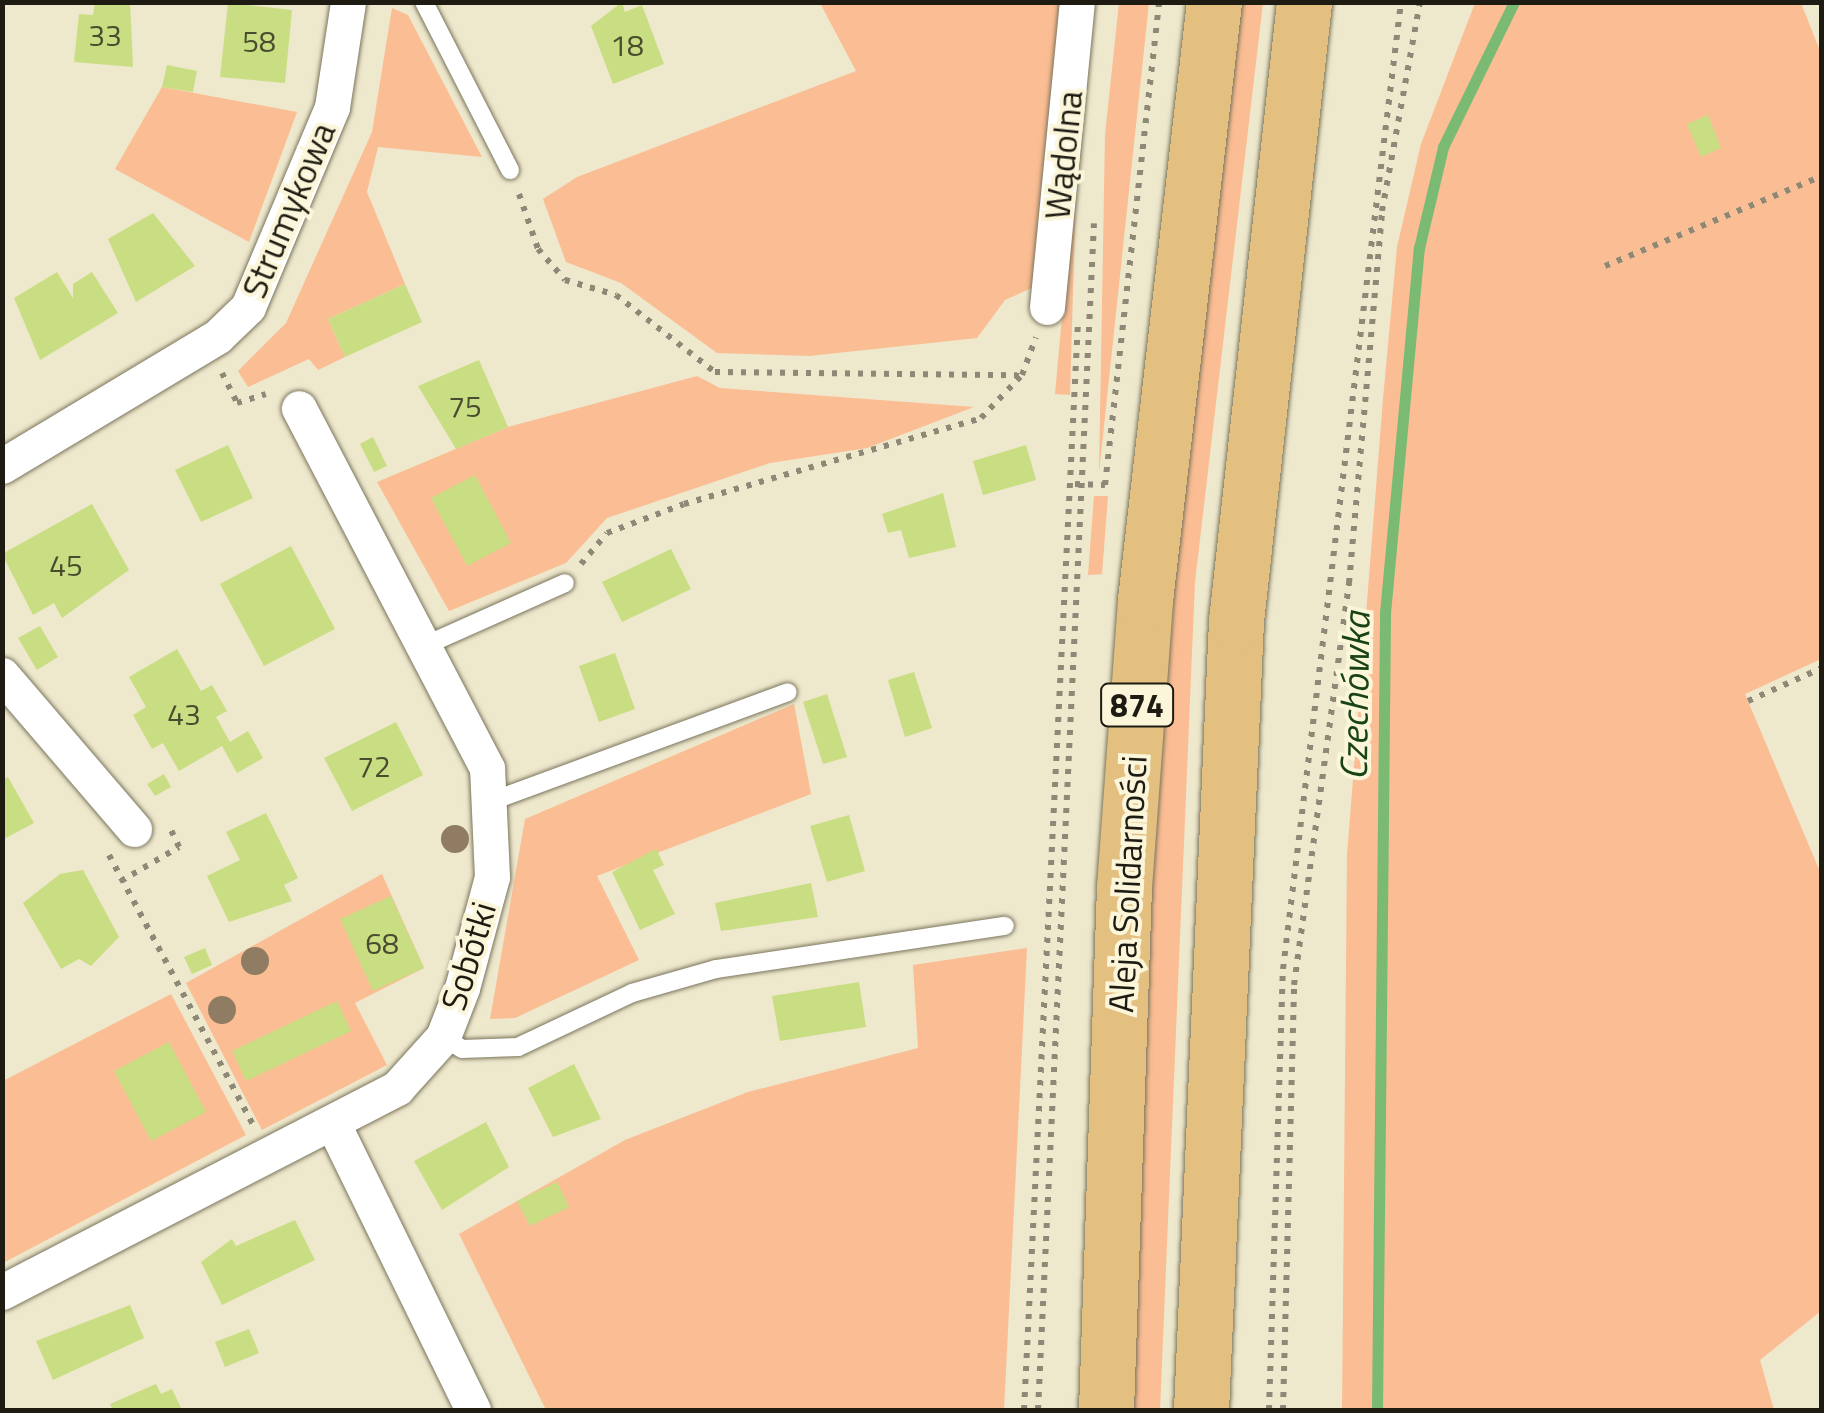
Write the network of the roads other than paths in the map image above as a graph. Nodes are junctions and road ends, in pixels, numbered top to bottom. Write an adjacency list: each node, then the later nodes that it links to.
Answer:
1 (348, 2): 9 (street, Strumykowa)
2 (424, 2): 6 (lane)
3 (1077, 2): 7 (street, Wądolna)
4 (1214, 2): 21 (main road, Aleja Solidarności / 874)
5 (1304, 2): 22 (main road)
6 (510, 170)
7 (1047, 307)
8 (283, 400): 11 (street, Sobótki)
9 (2, 466)
10 (565, 583): 11 (lane)
11 (426, 645): 14 (street, Sobótki)
12 (2, 675): 15 (street)
13 (788, 692): 14 (lane)
14 (492, 801): 17 (street, Sobótki)
15 (117, 834)
16 (1005, 926): 17 (lane)
17 (443, 1037): 18 (street, Sobótki)
18 (334, 1126): 19 (street, Sobótki); 20 (street)
19 (2, 1292)
20 (472, 1410)
21 (1106, 1410)
22 (1201, 1410)

